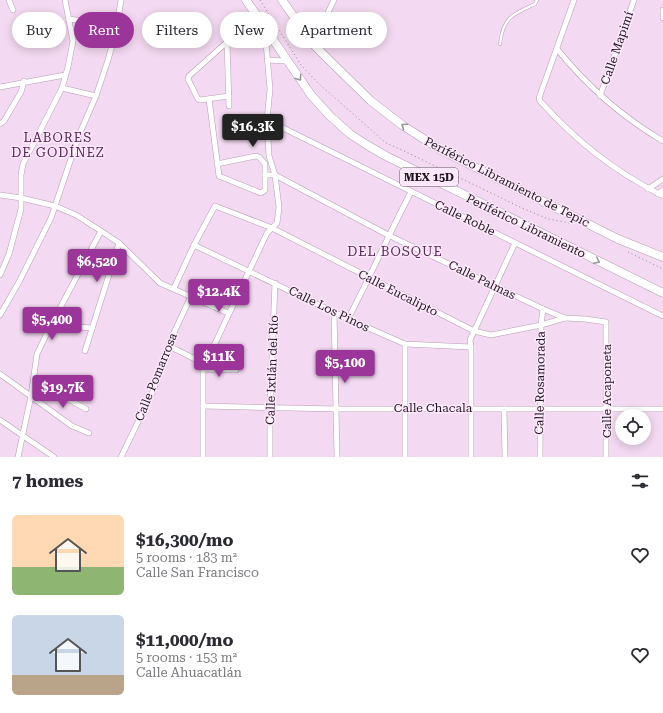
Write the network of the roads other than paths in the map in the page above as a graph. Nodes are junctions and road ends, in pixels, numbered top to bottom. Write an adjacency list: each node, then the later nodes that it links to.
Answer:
1 (9, 0): 10 (street)
2 (65, 0): 17 (street)
3 (121, 0): 12 (street)
4 (246, 0): 13 (highway, Periférico Libramiento / MEX 15D)
5 (282, 0): 14 (highway, Periférico Libramiento de Tepic / MEX 15D)
6 (334, 0): 15 (street)
7 (537, 0): 19 (lane)
8 (574, 0): 26 (street)
9 (634, 0): 35 (street, Calle Mapimí)
10 (13, 10)
11 (663, 10): 16 (street)
12 (119, 12)
13 (254, 12)
14 (290, 12)
15 (328, 12)
16 (663, 18)
17 (69, 19): 18 (street); 29 (street)
18 (74, 20)
19 (500, 44)
20 (111, 48): 33 (street)
21 (220, 48): 36 (street)
22 (227, 48): 34 (street)
23 (267, 48): 27 (street)
24 (278, 48): 28 (highway, Periférico Libramiento / MEX 15D)
25 (317, 48): 58 (highway, Periférico Libramiento de Tepic / MEX 15D, one-way to 25)
26 (557, 50): 35 (street); 45 (street)
27 (268, 60): 28 (street); 38 (street)
28 (287, 61): 65 (highway, Periférico Libramiento / MEX 15D, one-way to 65)
29 (65, 75): 30 (street); 32 (street)
30 (24, 82): 31 (street); 39 (street)
31 (0, 87)
32 (62, 88): 33 (street); 50 (street)
33 (96, 96): 51 (street)
34 (229, 96): 36 (street); 37 (street)
35 (600, 96): 40 (street)
36 (209, 100): 41 (street)
37 (229, 106)
38 (267, 120): 43 (street); 47 (street, Calle Roble)
39 (0, 124)
40 (663, 141)
41 (217, 164): 42 (street); 42 (street)
42 (265, 174): 43 (street)
43 (275, 175): 52 (street); 54 (street, Calle Palmas)
44 (663, 178): 45 (street)
45 (648, 189): 49 (street)
46 (663, 190): 49 (street)
47 (411, 192): 54 (street); 56 (street, Calle Roble)
48 (0, 195): 50 (street)
49 (660, 195)
50 (21, 198): 51 (street); 60 (street)
51 (55, 206): 53 (street); 70 (street)
52 (272, 228): 57 (street, Calle Eucalipto); 59 (street); 61 (street, Calle Eucalipto)
53 (102, 231): 55 (street); 74 (street)
54 (388, 235): 61 (street); 63 (street, Calle Palmas)
55 (119, 243): 64 (street); 77 (street)
56 (515, 243): 63 (street); 71 (street, Calle Roble)
57 (194, 245): 59 (street, Calle Los Pinos); 64 (street)
58 (663, 257)
59 (249, 272): 62 (street, Calle Los Pinos); 69 (street)
60 (0, 276)
61 (369, 278): 73 (street); 78 (street, Calle Eucalipto)
62 (275, 283): 68 (street, Calle Los Pinos); 89 (street, Calle Ixtlán del Río)
63 (495, 286): 67 (street, Calle Palmas); 78 (street)
64 (174, 288): 66 (street)
65 (663, 293)
66 (191, 296): 69 (street); 80 (street, Calle Pomarrosa)
67 (543, 309): 72 (street, Calle Palmas); 75 (street, Calle Rosamorada)
68 (334, 312): 73 (street, Calle Los Pinos); 92 (street)
69 (228, 313): 83 (street)
70 (0, 315)
71 (663, 316)
72 (565, 318): 75 (street, Calle Eucalipto); 76 (street, Calle Palmas)
73 (348, 319): 79 (street, Calle Los Pinos)
74 (51, 325): 77 (street); 86 (street)
75 (541, 325): 78 (street, Calle Eucalipto); 95 (street, Calle Rosamorada)
76 (607, 325): 96 (street, Calle Acaponeta)
77 (92, 328): 82 (street)
78 (474, 331): 81 (street)
79 (405, 344): 81 (street, Calle Los Pinos); 90 (street)
80 (169, 346): 83 (street); 103 (street, Calle Pomarrosa)
81 (471, 347): 93 (street)
82 (85, 351)
83 (204, 366): 84 (street); 88 (street)
84 (236, 370)
85 (0, 374): 87 (street)
86 (34, 380): 87 (street); 91 (street)
87 (31, 396): 99 (street); 100 (street)
88 (202, 406): 89 (street, Calle Chacala); 104 (street)
89 (270, 408): 92 (street, Calle Chacala); 105 (street, Calle Ixtlán del Río)
90 (405, 408): 92 (street, Calle Chacala); 93 (street, Calle Chacala); 107 (street)
91 (86, 409)
92 (337, 409): 106 (street)
93 (470, 409): 94 (street, Calle Chacala); 108 (street)
94 (504, 409): 95 (street, Calle Chacala); 109 (street)
95 (540, 409): 96 (street, Calle Chacala); 110 (street, Calle Rosamorada)
96 (607, 409): 97 (street, Calle Chacala); 111 (street, Calle Acaponeta)
97 (663, 409)
98 (0, 420): 100 (street)
99 (89, 433)
100 (23, 435): 101 (street); 102 (street)
101 (18, 457)
102 (54, 457)
103 (121, 457)
104 (203, 457)
105 (270, 457)
106 (337, 457)
107 (404, 457)
108 (471, 457)
109 (505, 457)
110 (540, 457)
111 (606, 457)

